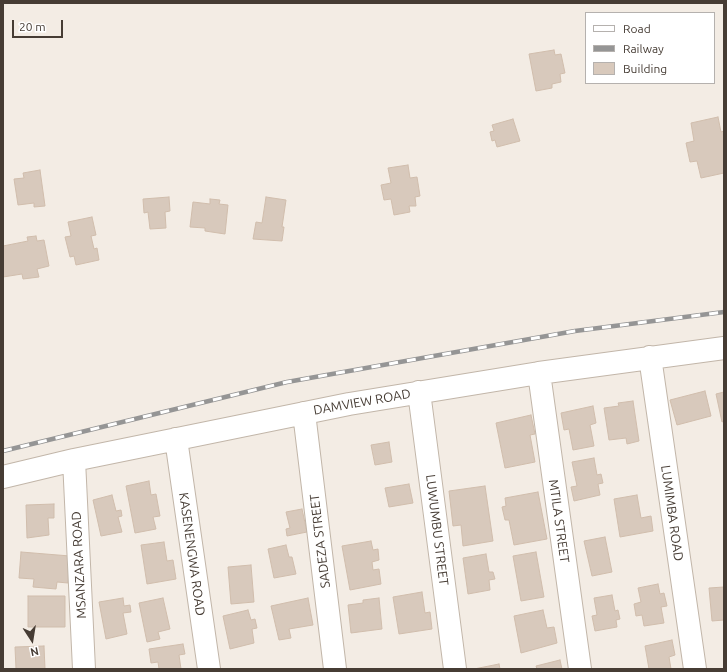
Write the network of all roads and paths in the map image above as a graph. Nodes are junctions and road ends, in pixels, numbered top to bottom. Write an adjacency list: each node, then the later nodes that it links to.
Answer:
1 (724, 348): 2 (street, DAMVIEW ROAD)
2 (650, 357): 3 (street, DAMVIEW ROAD); 14 (street, LUMIMBA ROAD)
3 (539, 373): 4 (street, DAMVIEW ROAD); 13 (street, MTILA STREET)
4 (419, 392): 5 (street, DAMVIEW ROAD); 12 (street, LUWUMBU STREET)
5 (304, 413): 6 (street, DAMVIEW ROAD); 11 (street, SADEZA STREET)
6 (176, 439): 7 (street, DAMVIEW ROAD); 10 (street, KASENENGWA ROAD)
7 (74, 460): 8 (street, DAMVIEW ROAD); 9 (street, MSANZARA ROAD)
8 (3, 477)
9 (84, 669)
10 (209, 669)
11 (335, 669)
12 (455, 669)
13 (580, 669)
14 (695, 669)

